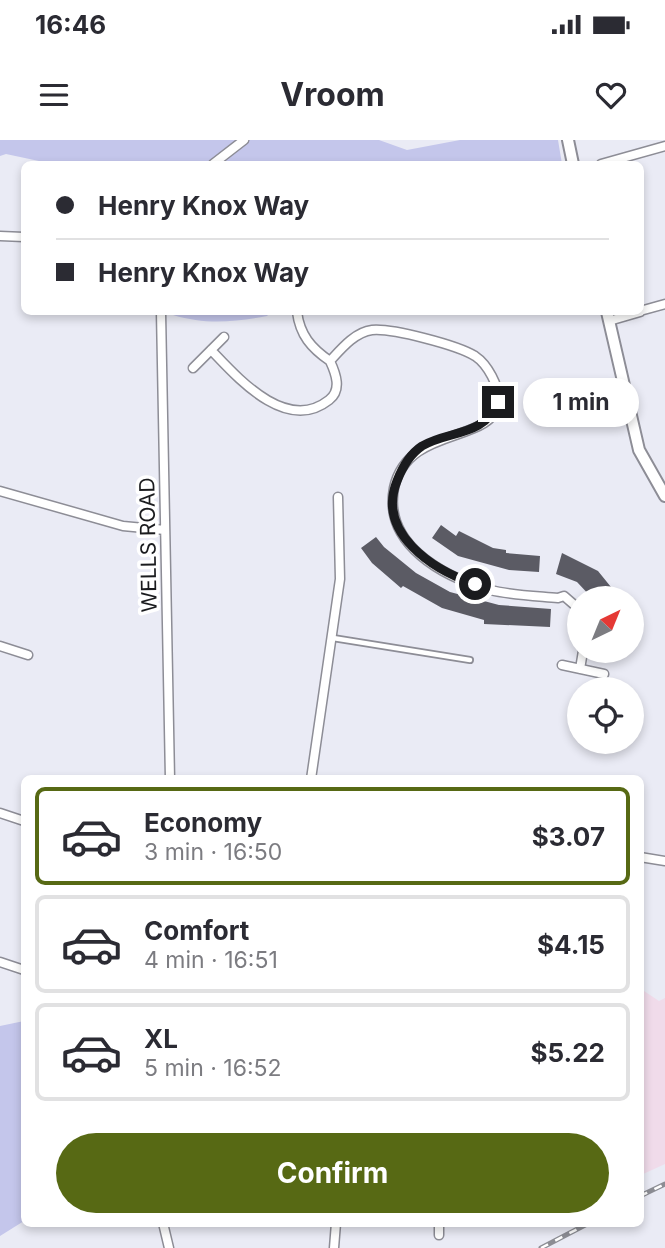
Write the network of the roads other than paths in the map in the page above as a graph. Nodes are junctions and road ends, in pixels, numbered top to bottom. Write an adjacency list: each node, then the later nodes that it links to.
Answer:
1 (244, 140): 4 (street)
2 (568, 140): 5 (street)
3 (665, 146): 6 (street)
4 (216, 161)
5 (572, 161)
6 (612, 161)
7 (0, 236): 8 (street)
8 (21, 237)
9 (665, 304): 10 (street)
10 (644, 311)
11 (161, 315): 21 (street, WELLS ROAD)
12 (298, 315): 16 (street)
13 (608, 316): 19 (street)
14 (224, 337): 15 (street)
15 (211, 350): 16 (street); 17 (street)
16 (330, 361): 22 (street)
17 (193, 368)
18 (0, 491): 21 (street)
19 (665, 496)
20 (338, 497): 23 (street)
21 (165, 530): 31 (street, WELLS ROAD)
22 (567, 599)
23 (332, 638): 26 (lane); 32 (street)
24 (0, 646): 25 (street)
25 (28, 655)
26 (470, 660)
27 (581, 663): 29 (street)
28 (562, 665): 29 (street)
29 (580, 668): 30 (street)
30 (604, 674)
31 (170, 775)
32 (312, 775)
33 (0, 813): 34 (street)
34 (21, 820)
35 (644, 857): 36 (street)
36 (665, 860)
37 (0, 962): 38 (street)
38 (21, 969)
39 (164, 1227): 43 (street)
40 (336, 1227): 44 (street)
41 (439, 1227): 42 (street)
42 (439, 1235)
43 (169, 1248)
44 (334, 1248)

